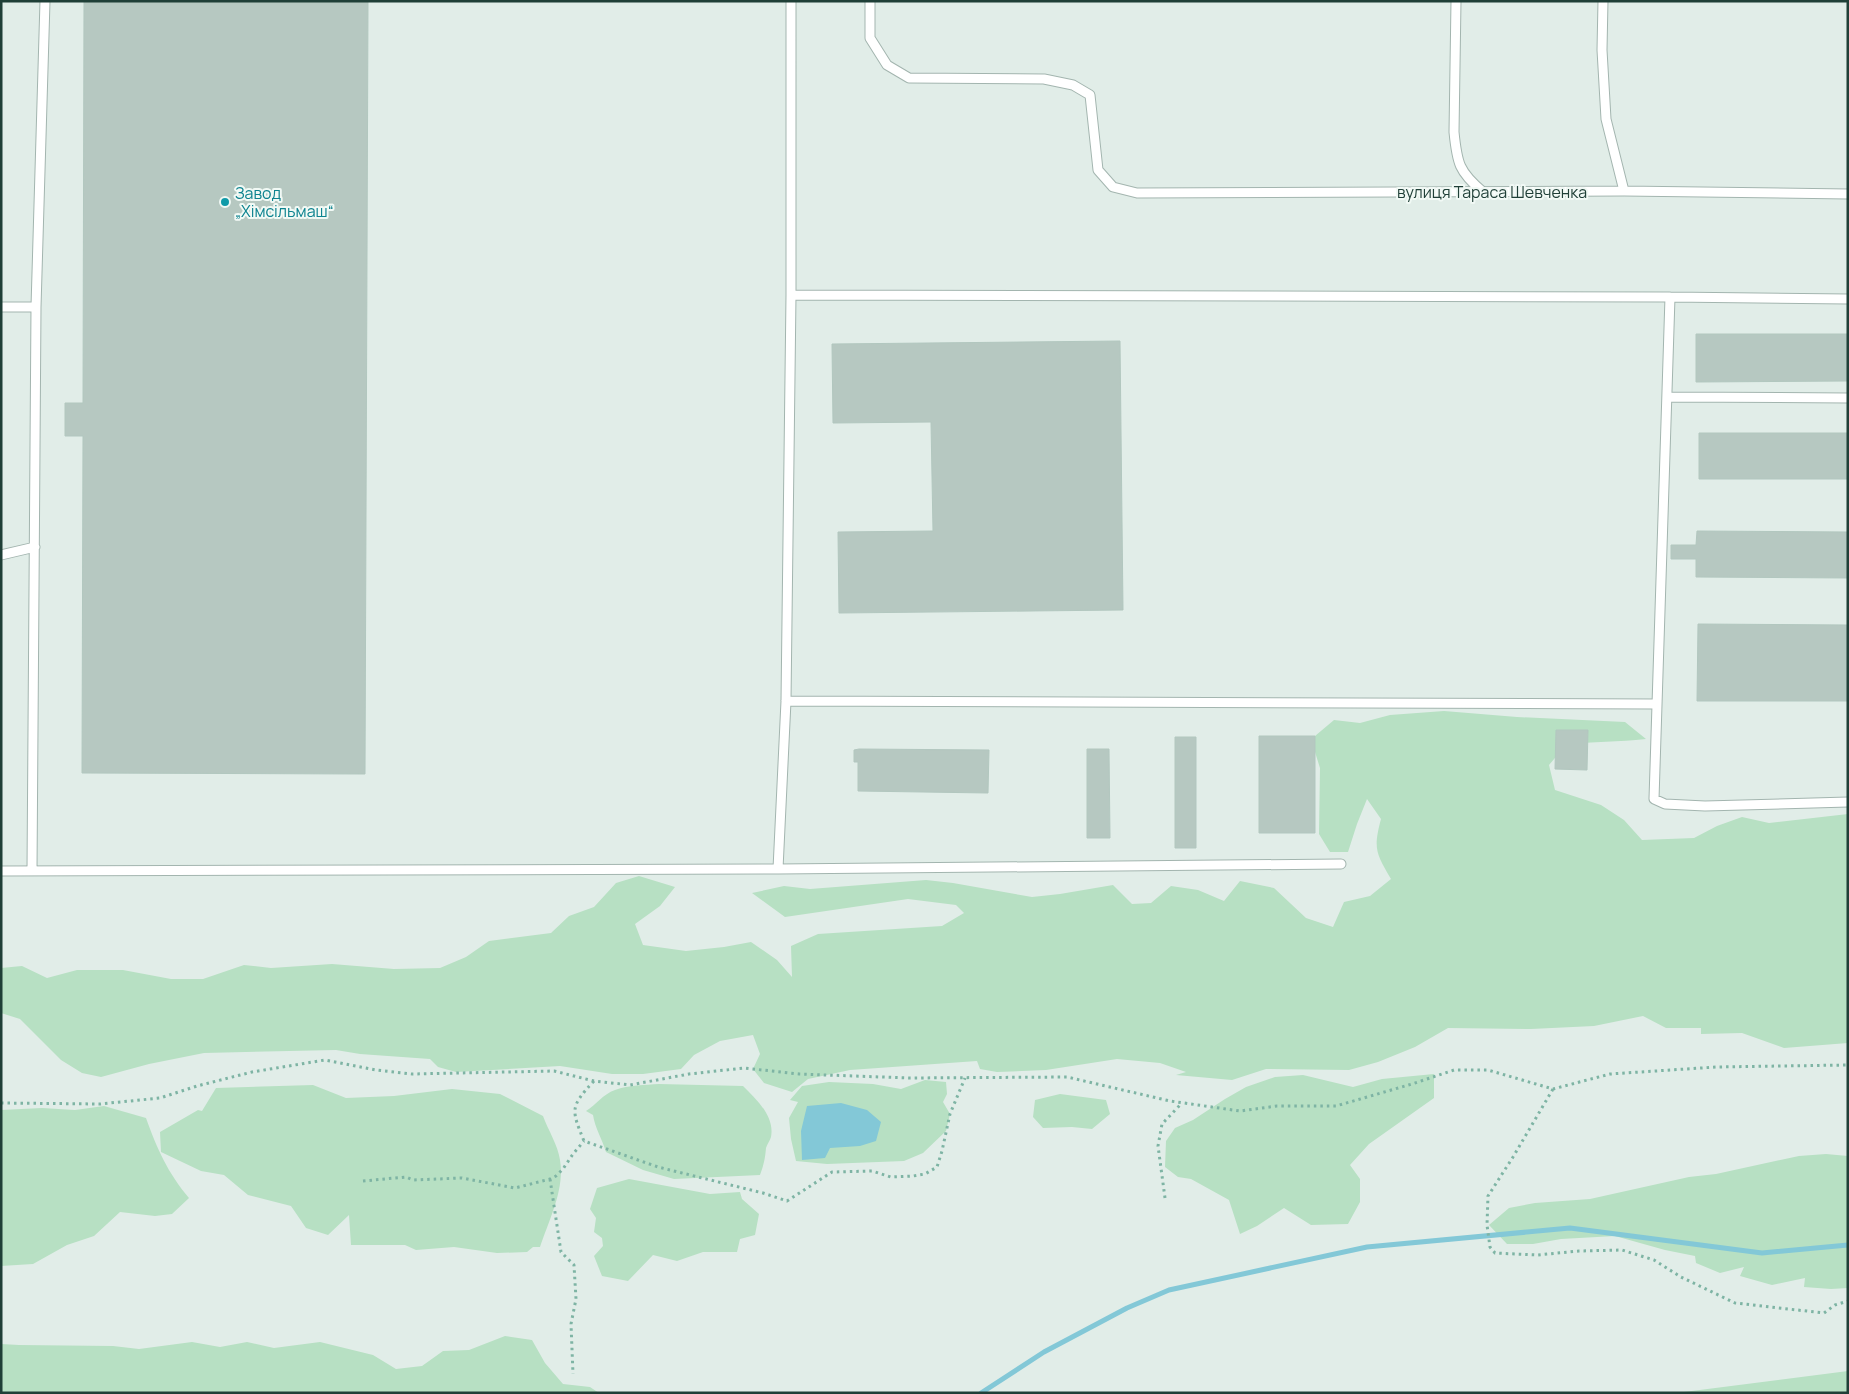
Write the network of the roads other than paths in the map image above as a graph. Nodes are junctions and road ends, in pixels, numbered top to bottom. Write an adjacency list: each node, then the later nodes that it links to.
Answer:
1 (45, 1): 13 (lane)
2 (791, 1): 9 (lane)
3 (870, 1): 6 (lane, вулиця Тараса Шевченка)
4 (1456, 1): 6 (lane)
5 (1603, 1): 7 (lane)
6 (1483, 192): 7 (lane, вулиця Тараса Шевченка)
7 (1624, 192): 8 (lane, вулиця Тараса Шевченка)
8 (1848, 194)
9 (791, 295): 10 (lane); 18 (lane)
10 (1670, 297): 11 (lane); 14 (lane)
11 (1848, 299)
12 (1, 307): 13 (lane)
13 (36, 307): 16 (lane)
14 (1667, 397): 15 (lane); 19 (lane)
15 (1848, 398)
16 (35, 546): 17 (lane); 24 (lane)
17 (1, 555)
18 (786, 701): 19 (lane); 22 (lane)
19 (1656, 704): 20 (lane)
20 (1848, 802)
21 (1341, 864): 22 (lane)
22 (778, 869): 24 (lane)
23 (1, 871): 24 (lane)
24 (32, 871)

